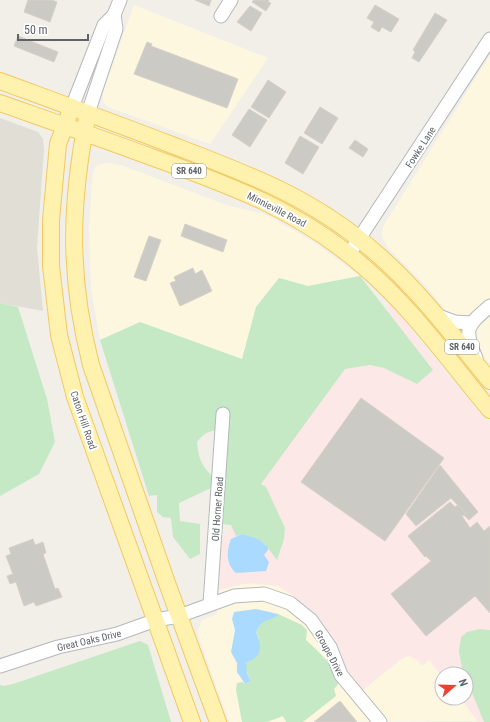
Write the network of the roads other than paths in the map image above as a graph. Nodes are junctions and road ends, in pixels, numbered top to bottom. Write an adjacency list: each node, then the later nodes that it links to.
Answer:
1 (120, 0): 3 (street)
2 (231, 0): 4 (street)
3 (114, 15): 8 (street); 9 (street)
4 (221, 16)
5 (490, 39): 12 (street, Fowke Lane)
6 (0, 81): 8 (main road, Minnieville Road / SR 640)
7 (0, 103): 10 (main road, Minnieville Road / SR 640)
8 (72, 107): 9 (main road, Minnieville Road / SR 640); 10 (main road, Caton Hill Road)
9 (88, 112): 11 (main road); 12 (main road, Minnieville Road / SR 640)
10 (65, 125): 11 (main road, Minnieville Road / SR 640); 22 (main road, Caton Hill Road)
11 (84, 132): 13 (main road, Minnieville Road / SR 640); 21 (main road)
12 (359, 240): 13 (street, Fowke Lane); 15 (main road, Minnieville Road / SR 640)
13 (350, 254): 18 (main road, Minnieville Road / SR 640)
14 (490, 306): 16 (street)
15 (435, 315): 16 (street); 17 (main road, Minnieville Road / SR 640)
16 (471, 323): 17 (street)
17 (486, 376)
18 (490, 410)
19 (223, 414): 20 (street, Old Horner Road)
20 (210, 604): 21 (street, Groupe Drive); 26 (street, Groupe Drive)
21 (179, 616): 22 (street, Great Oaks Drive); 25 (main road)
22 (156, 620): 23 (street, Great Oaks Drive); 24 (main road, Caton Hill Road)
23 (0, 666)
24 (192, 722)
25 (218, 722)
26 (380, 722)

